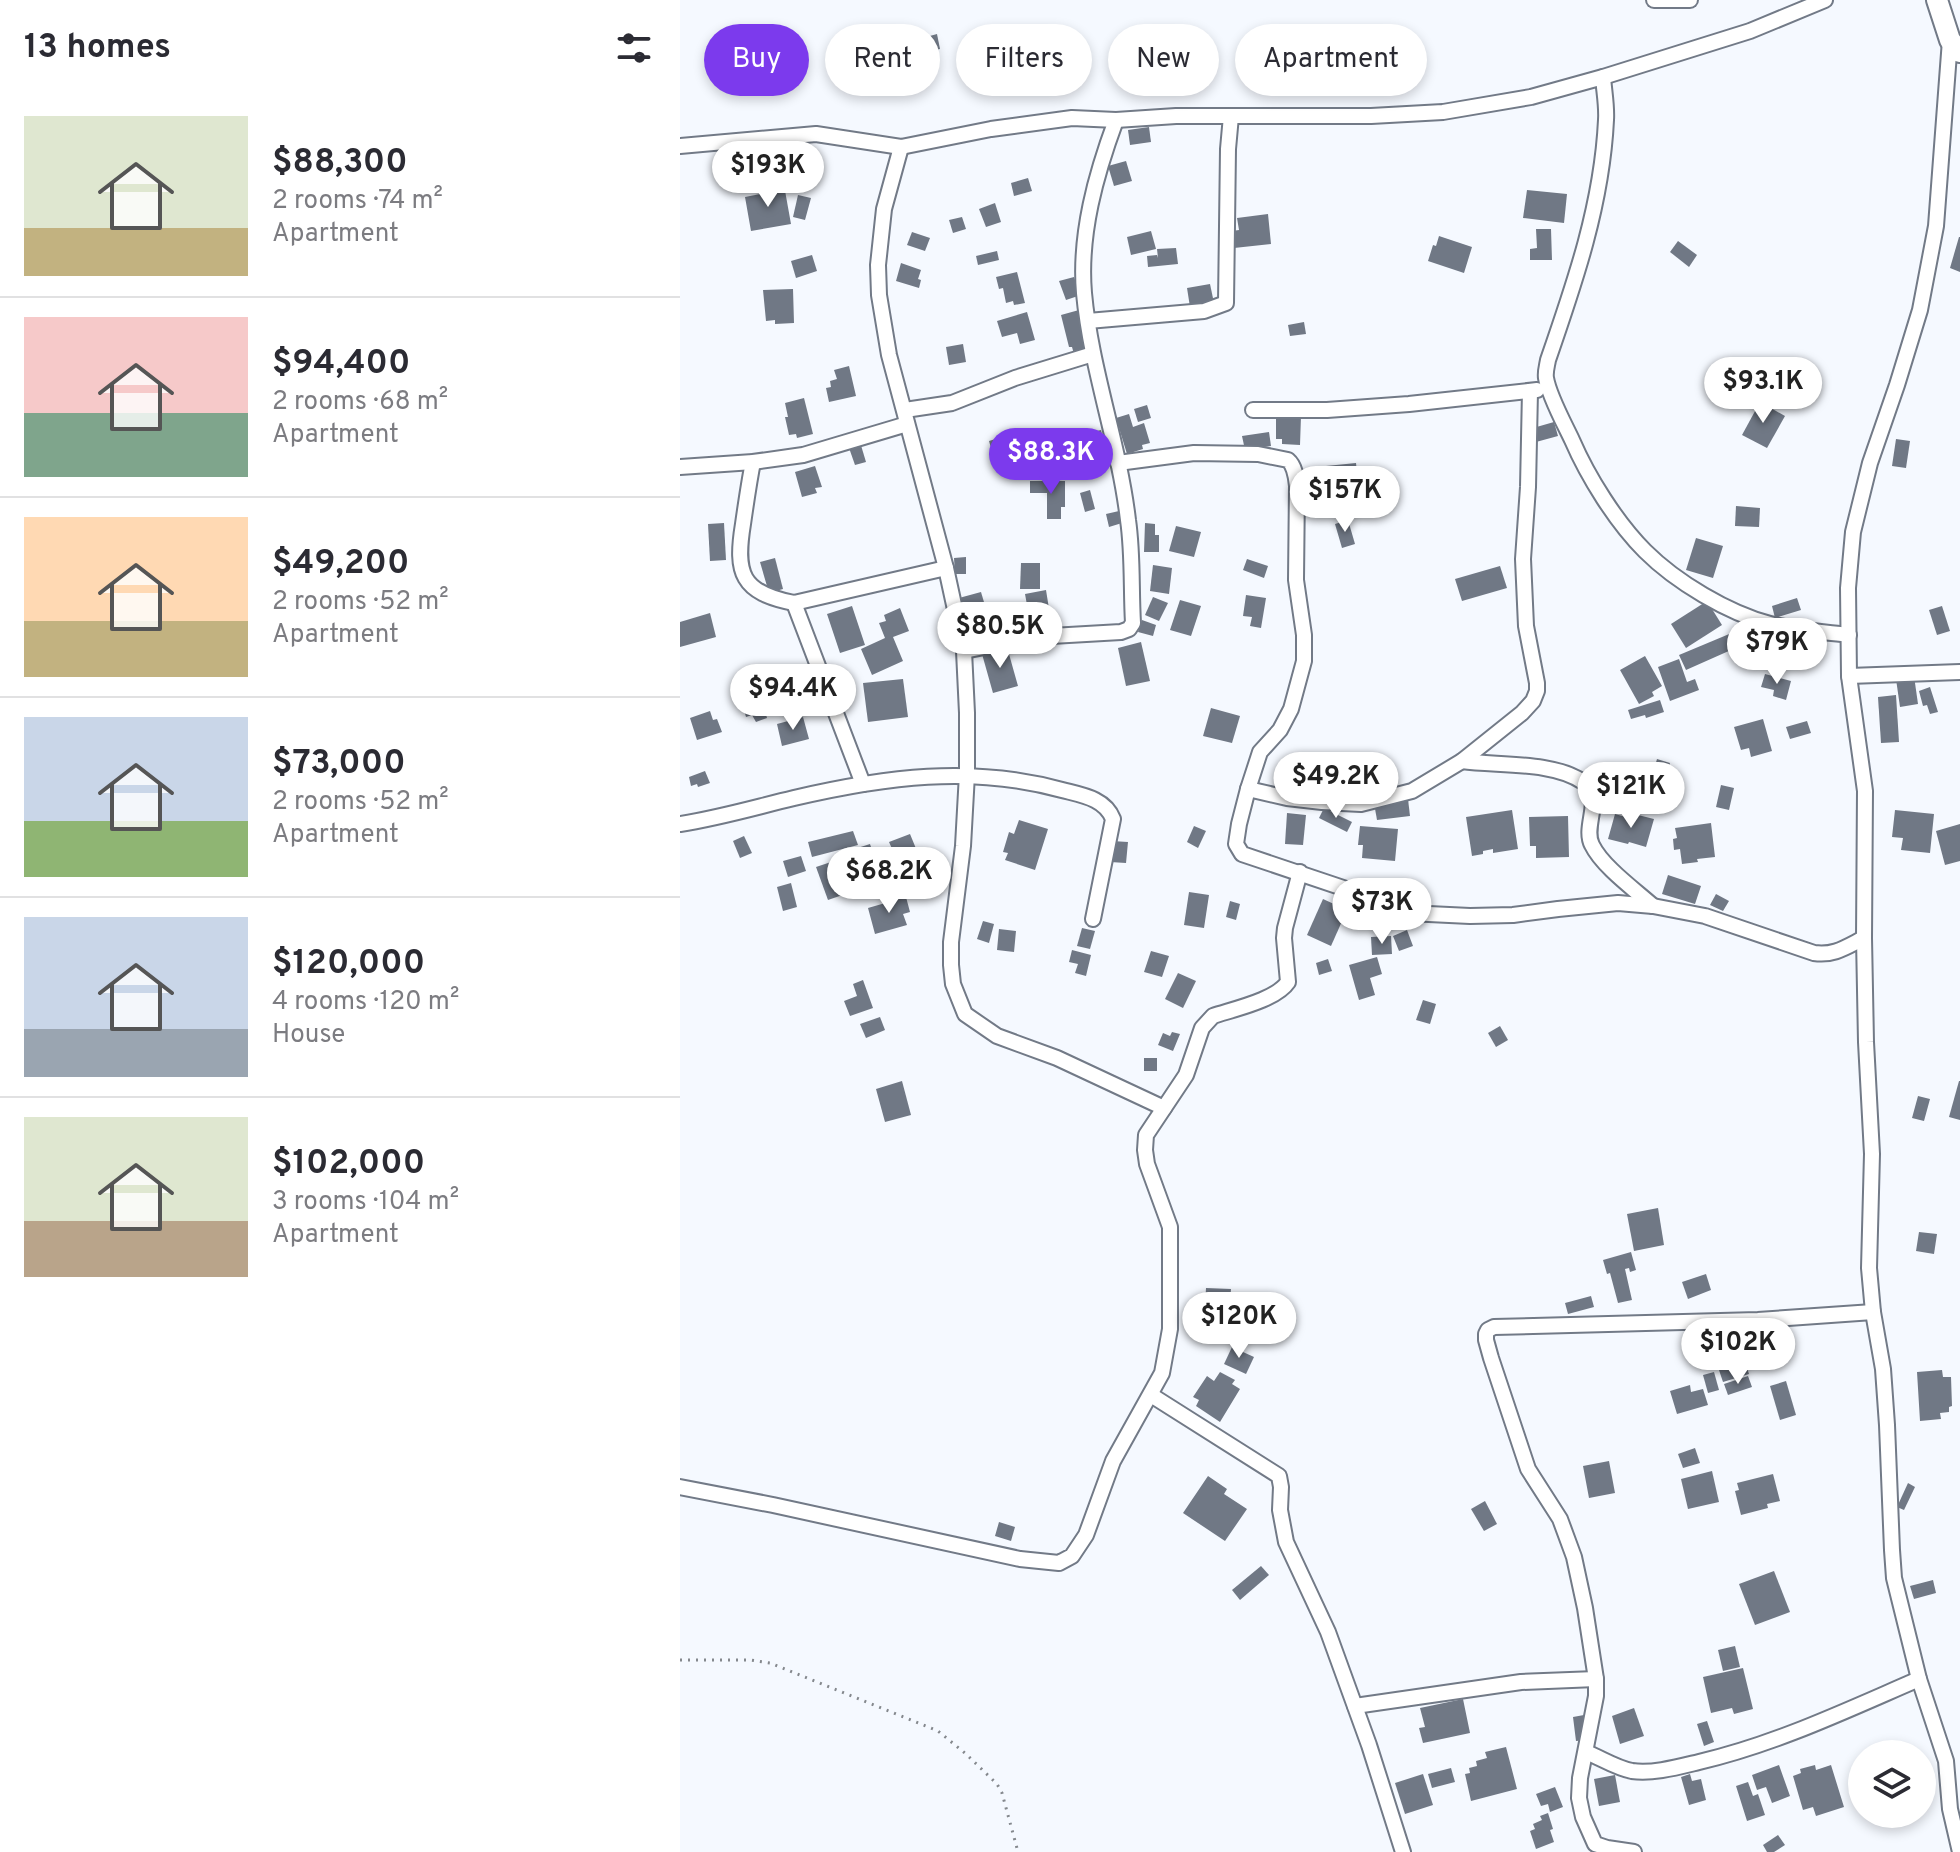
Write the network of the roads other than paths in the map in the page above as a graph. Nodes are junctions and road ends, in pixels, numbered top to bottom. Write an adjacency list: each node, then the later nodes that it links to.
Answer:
1 (1654, 0): 2 (street)
2 (1690, 0)
3 (1825, 0): 6 (street)
4 (1937, 0): 5 (street)
5 (1955, 46): 22 (street)
6 (1603, 77): 7 (street); 13 (street)
7 (1231, 116): 8 (street); 11 (street)
8 (1116, 120): 10 (street); 11 (street)
9 (680, 146): 10 (street)
10 (901, 147): 16 (street)
11 (1088, 321): 12 (street)
12 (1093, 354): 16 (street); 18 (street)
13 (1549, 387): 14 (street); 22 (street)
14 (1530, 391): 15 (street); 26 (street)
15 (1253, 410)
16 (906, 417): 17 (street); 20 (street)
17 (753, 462): 19 (street); 21 (street)
18 (1118, 463): 23 (street); 29 (street)
19 (680, 467)
20 (946, 568): 21 (street); 23 (street)
21 (794, 603): 28 (street)
22 (1849, 635): 25 (street)
23 (964, 651): 27 (street)
24 (1960, 672): 25 (street)
25 (1849, 676): 34 (street)
26 (1462, 761): 29 (street); 32 (street)
27 (967, 774): 28 (street); 33 (street); 35 (street)
28 (863, 784): 30 (street)
29 (1248, 789): 31 (street)
30 (680, 824)
31 (1300, 872): 32 (street); 35 (street)
32 (1653, 906): 34 (street)
33 (1093, 919)
34 (1864, 938): 36 (street)
35 (1164, 1108): 37 (street)
36 (1873, 1312): 39 (street); 40 (street)
37 (1151, 1395): 38 (street); 41 (street)
38 (680, 1487)
39 (1596, 1679): 41 (street); 42 (street)
40 (1919, 1679): 42 (street); 45 (street)
41 (1355, 1706): 43 (street)
42 (1586, 1752): 44 (street)
43 (1403, 1852)
44 (1634, 1852)
45 (1960, 1852)

